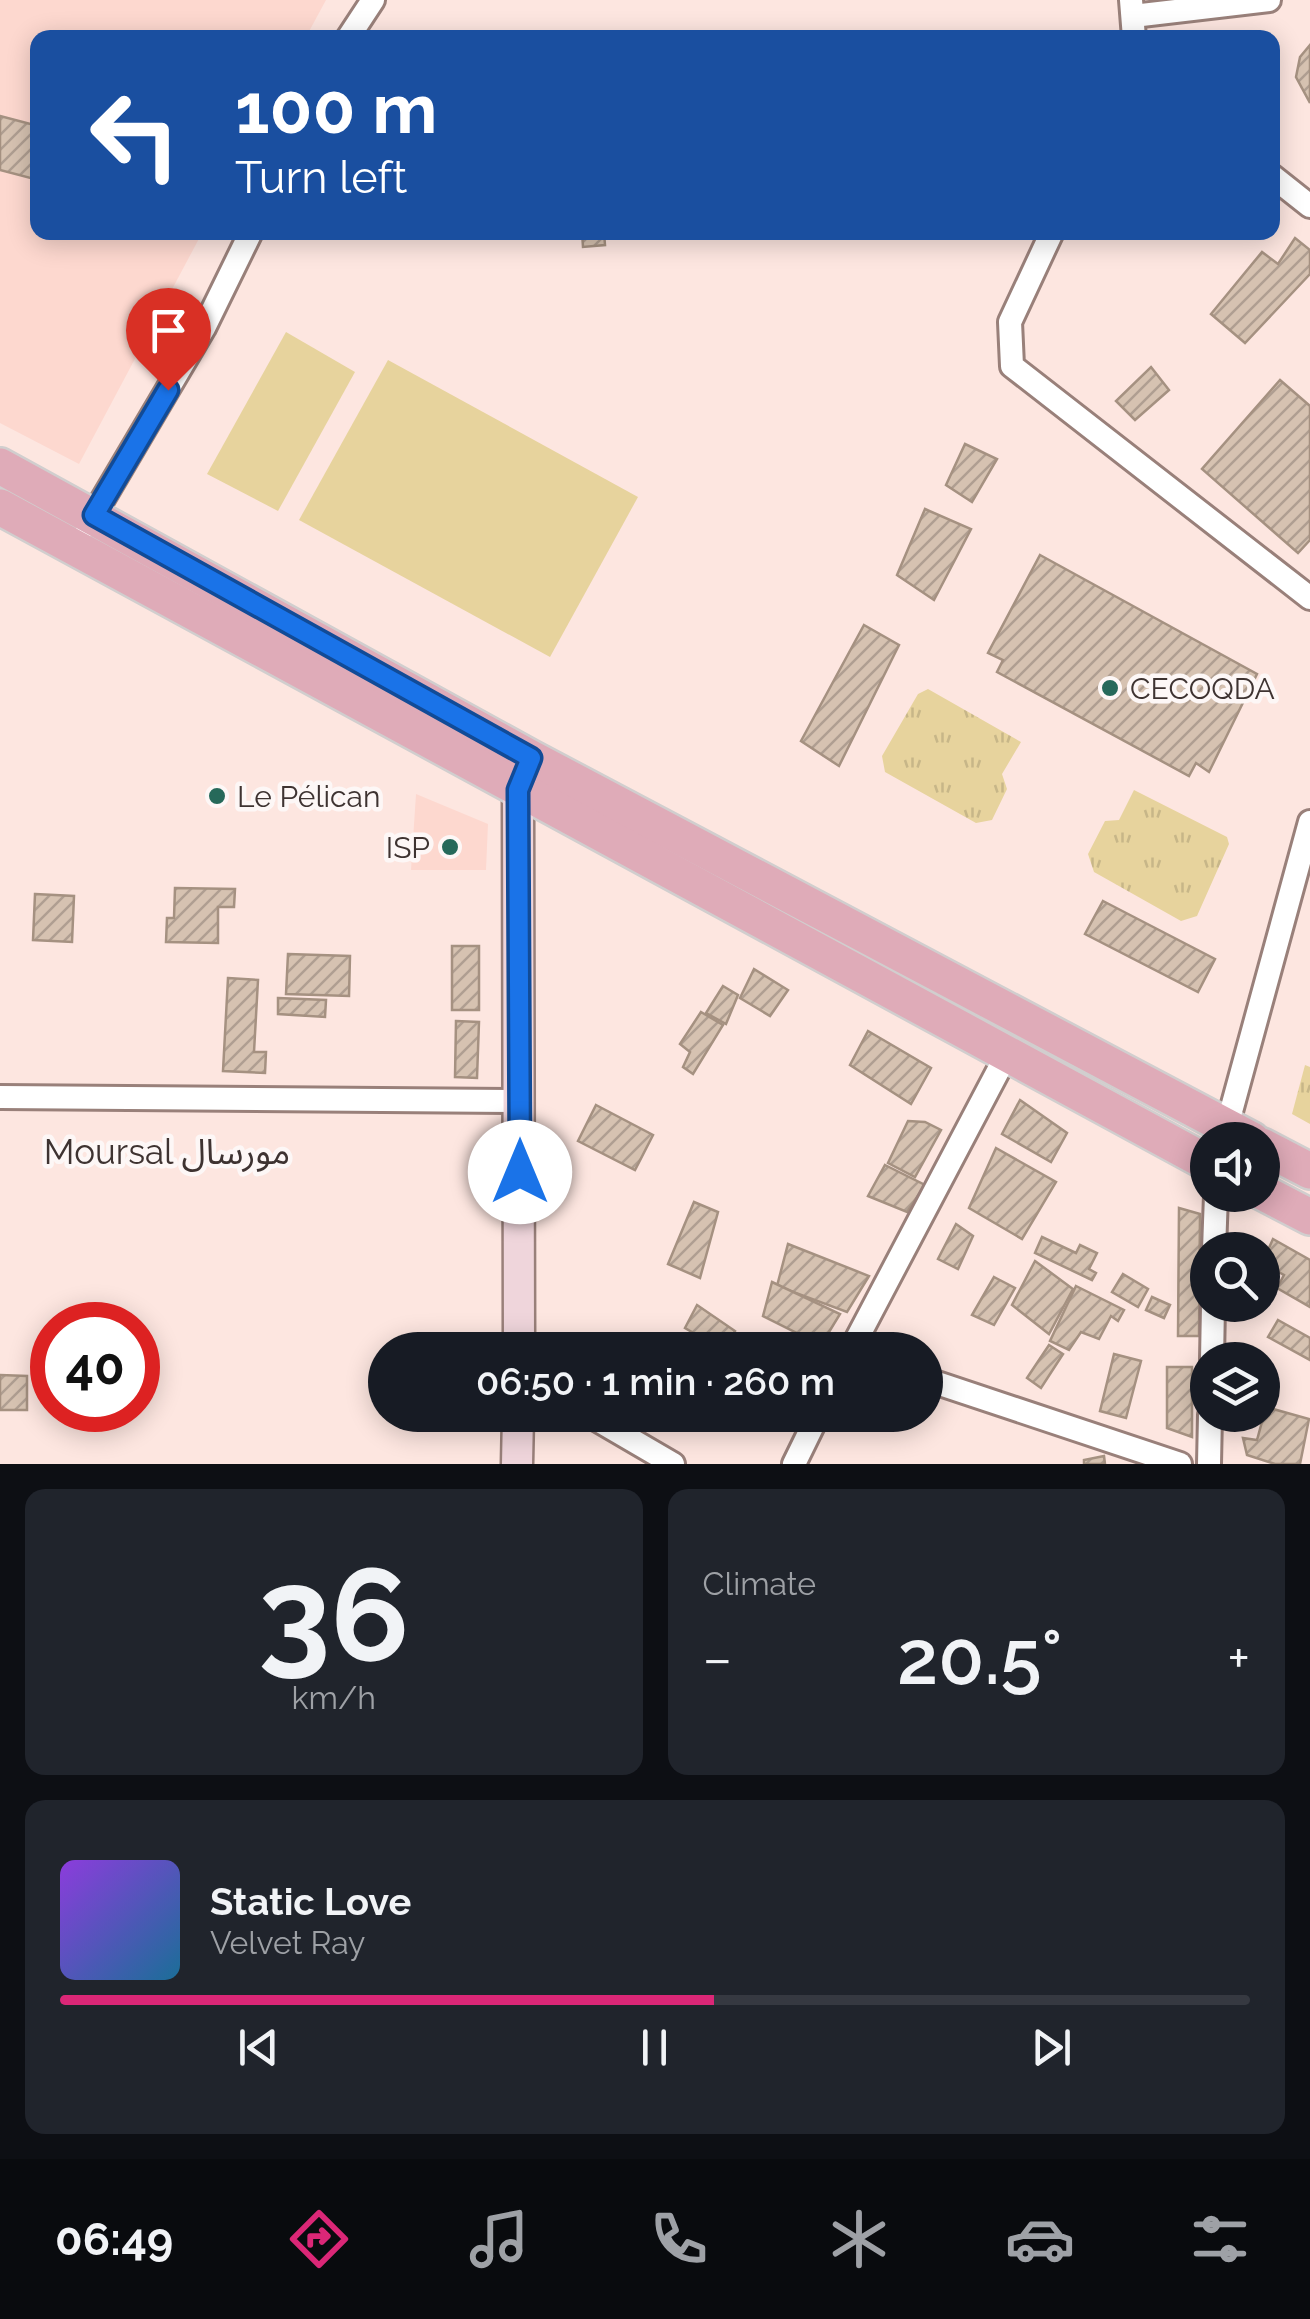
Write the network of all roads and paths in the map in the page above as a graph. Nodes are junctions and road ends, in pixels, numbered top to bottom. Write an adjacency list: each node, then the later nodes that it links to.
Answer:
1 (373, 0): 4 (street)
2 (1269, 0): 3 (street)
3 (1133, 18)
4 (353, 30)
5 (1280, 182): 6 (street)
6 (1310, 206)
7 (247, 240): 11 (street)
8 (1048, 240): 13 (street)
9 (0, 466): 11 (main road)
10 (0, 506): 12 (main road)
11 (94, 515): 12 (street); 14 (main road)
12 (74, 544): 14 (main road)
13 (1310, 598)
14 (524, 774): 16 (main road); 18 (street); 19 (main road)
15 (1310, 822): 20 (street)
16 (1007, 1054): 21 (main road); 27 (street)
17 (0, 1097): 18 (street)
18 (520, 1101): 26 (street)
19 (1208, 1122)
20 (1237, 1122)
21 (1190, 1153)
22 (1280, 1155): 23 (main road)
23 (1310, 1171)
24 (1280, 1201): 25 (main road)
25 (1310, 1217)
26 (519, 1332)
27 (860, 1332)
28 (943, 1385): 36 (street)
29 (518, 1432): 33 (street)
30 (618, 1432): 34 (street)
31 (810, 1432): 35 (street)
32 (1210, 1432): 37 (street)
33 (517, 1464)
34 (673, 1464)
35 (794, 1464)
36 (1180, 1464)
37 (1209, 1464)

